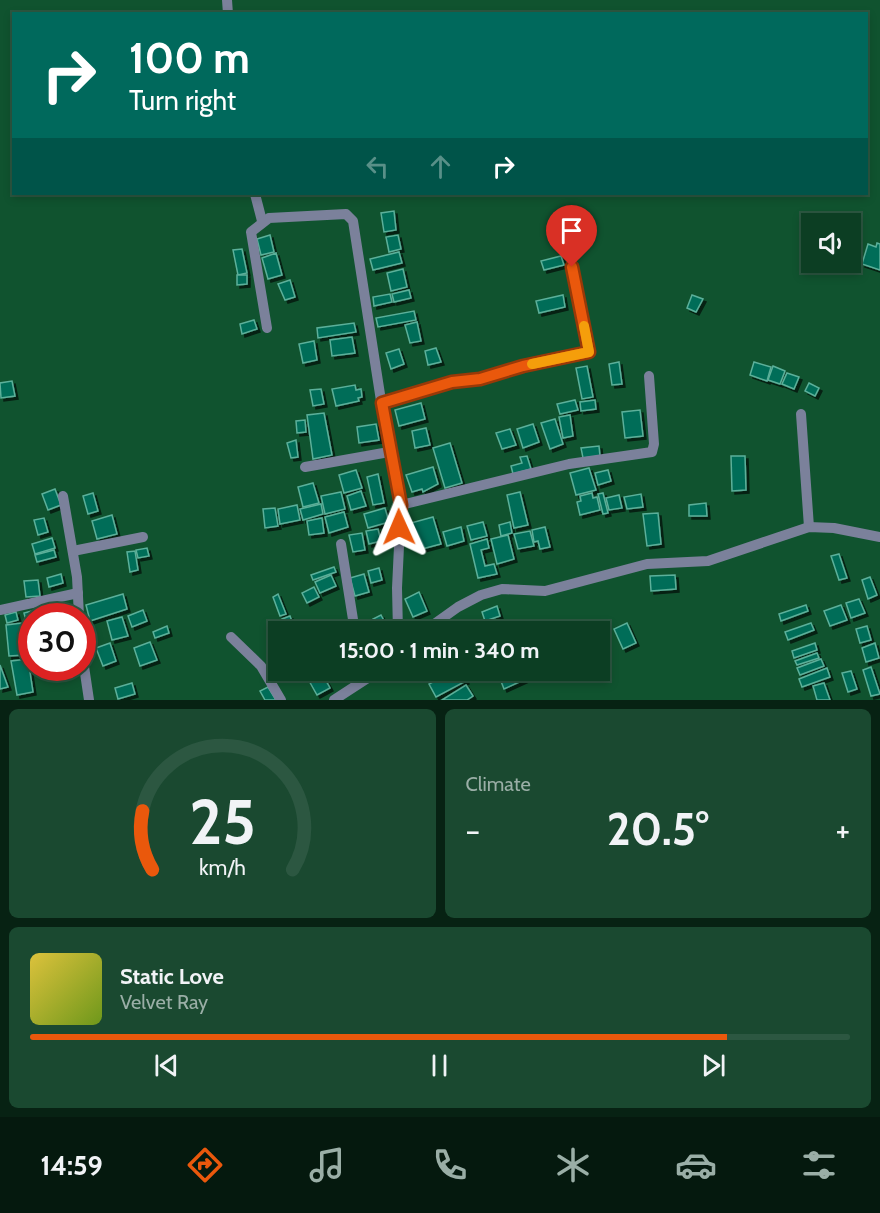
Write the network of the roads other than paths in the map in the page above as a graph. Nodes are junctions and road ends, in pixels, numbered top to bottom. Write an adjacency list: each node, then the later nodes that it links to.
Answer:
1 (255, 195): 2 (street)
2 (262, 221): 4 (street); 6 (street)
3 (572, 267): 6 (street)
4 (267, 328)
5 (649, 376): 11 (street)
6 (382, 403): 8 (street)
7 (801, 414): 12 (street)
8 (389, 452): 9 (street); 11 (street)
9 (305, 467)
10 (63, 495): 16 (street)
11 (401, 505): 21 (street)
12 (809, 527): 14 (street); 22 (street)
13 (143, 537): 16 (street)
14 (880, 537)
15 (341, 544): 20 (street)
16 (73, 551): 17 (street)
17 (78, 593): 18 (street); 19 (street)
18 (79, 603)
19 (0, 610)
20 (353, 621)
21 (398, 621)
22 (438, 621)
23 (231, 637): 27 (street)
24 (86, 681): 26 (street)
25 (362, 681): 28 (street)
26 (88, 700)
27 (282, 700)
28 (334, 700)

